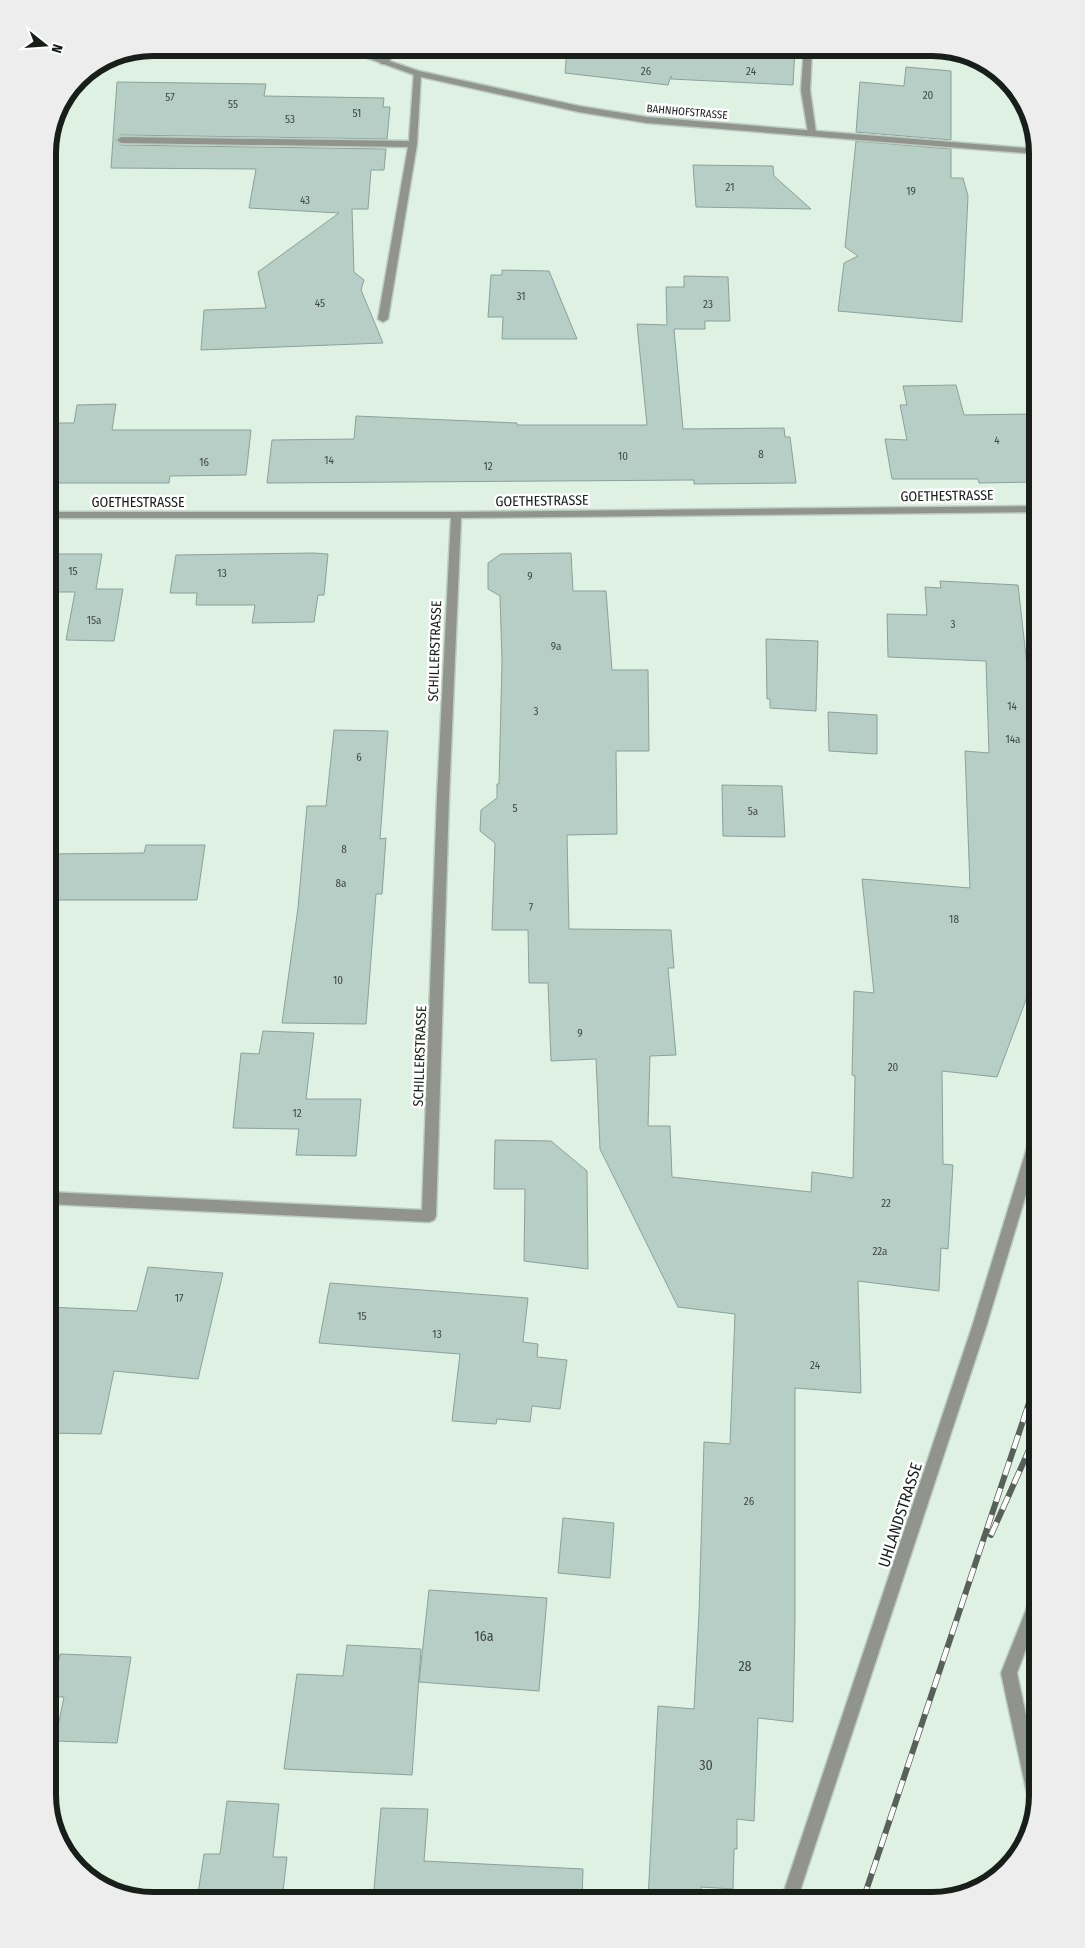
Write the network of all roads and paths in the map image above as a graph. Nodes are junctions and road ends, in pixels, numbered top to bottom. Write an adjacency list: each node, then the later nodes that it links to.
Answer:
1 (367, 56): 4 (street, BAHNHOFSTRASSE)
2 (389, 56): 4 (street)
3 (807, 56): 6 (street)
4 (384, 62): 5 (street, BAHNHOFSTRASSE)
5 (417, 74): 6 (street, BAHNHOFSTRASSE); 8 (street)
6 (812, 133): 9 (street, BAHNHOFSTRASSE)
7 (121, 140): 8 (street)
8 (413, 144): 10 (street)
9 (1029, 151)
10 (383, 319)
11 (1029, 509): 12 (street, GOETHESTRASSE)
12 (456, 515): 13 (street, GOETHESTRASSE); 15 (street, SCHILLERSTRASSE)
13 (56, 516)
14 (1029, 1167): 18 (street, UHLANDSTRASSE)
15 (56, 1198)
16 (1029, 1623): 17 (street)
17 (1029, 1766)
18 (792, 1892)

